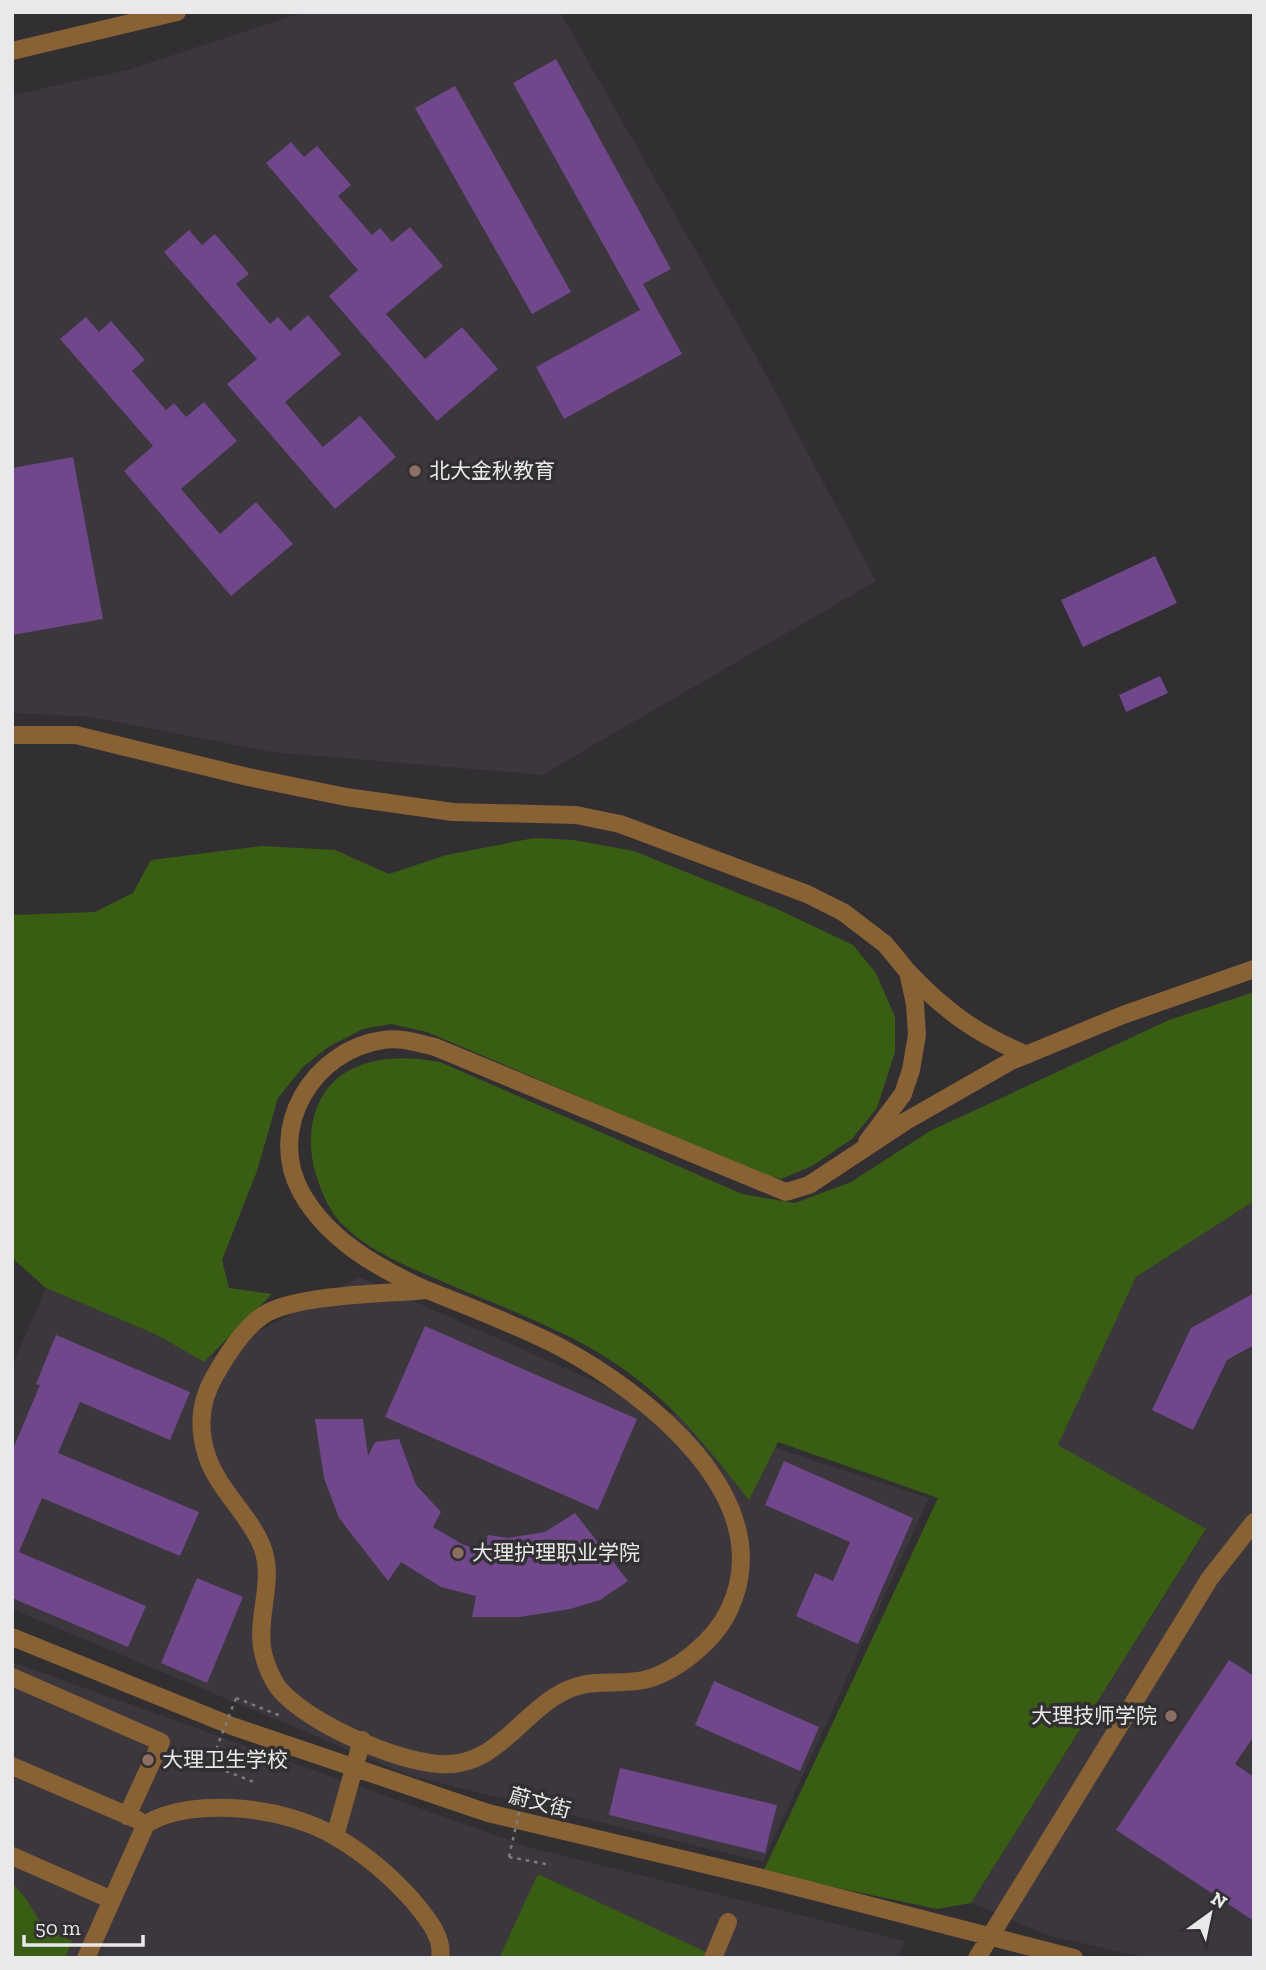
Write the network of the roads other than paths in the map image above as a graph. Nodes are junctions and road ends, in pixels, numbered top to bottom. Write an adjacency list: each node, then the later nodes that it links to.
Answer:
1 (177, 12): 2 (street)
2 (12, 51)
3 (12, 735): 5 (street)
4 (1254, 969): 6 (street)
5 (908, 972): 6 (street); 7 (street)
6 (1027, 1055): 7 (street)
7 (858, 1154): 8 (street)
8 (427, 1290): 12 (street); 12 (street)
9 (1254, 1522): 21 (street)
10 (12, 1637): 14 (street, 蔚文街)
11 (12, 1677): 15 (street)
12 (362, 1740): 14 (street)
13 (12, 1766): 15 (street)
14 (356, 1770): 17 (street); 21 (street, 蔚文街)
15 (127, 1816): 16 (street)
16 (146, 1824): 17 (street); 19 (street)
17 (335, 1836): 23 (street)
18 (12, 1856): 19 (street)
19 (112, 1900): 22 (street)
20 (728, 1922): 24 (street)
21 (990, 1938): 25 (street); 26 (street, 蔚文街)
22 (86, 1958)
23 (440, 1958)
24 (713, 1958)
25 (976, 1958)
26 (1074, 1958)

